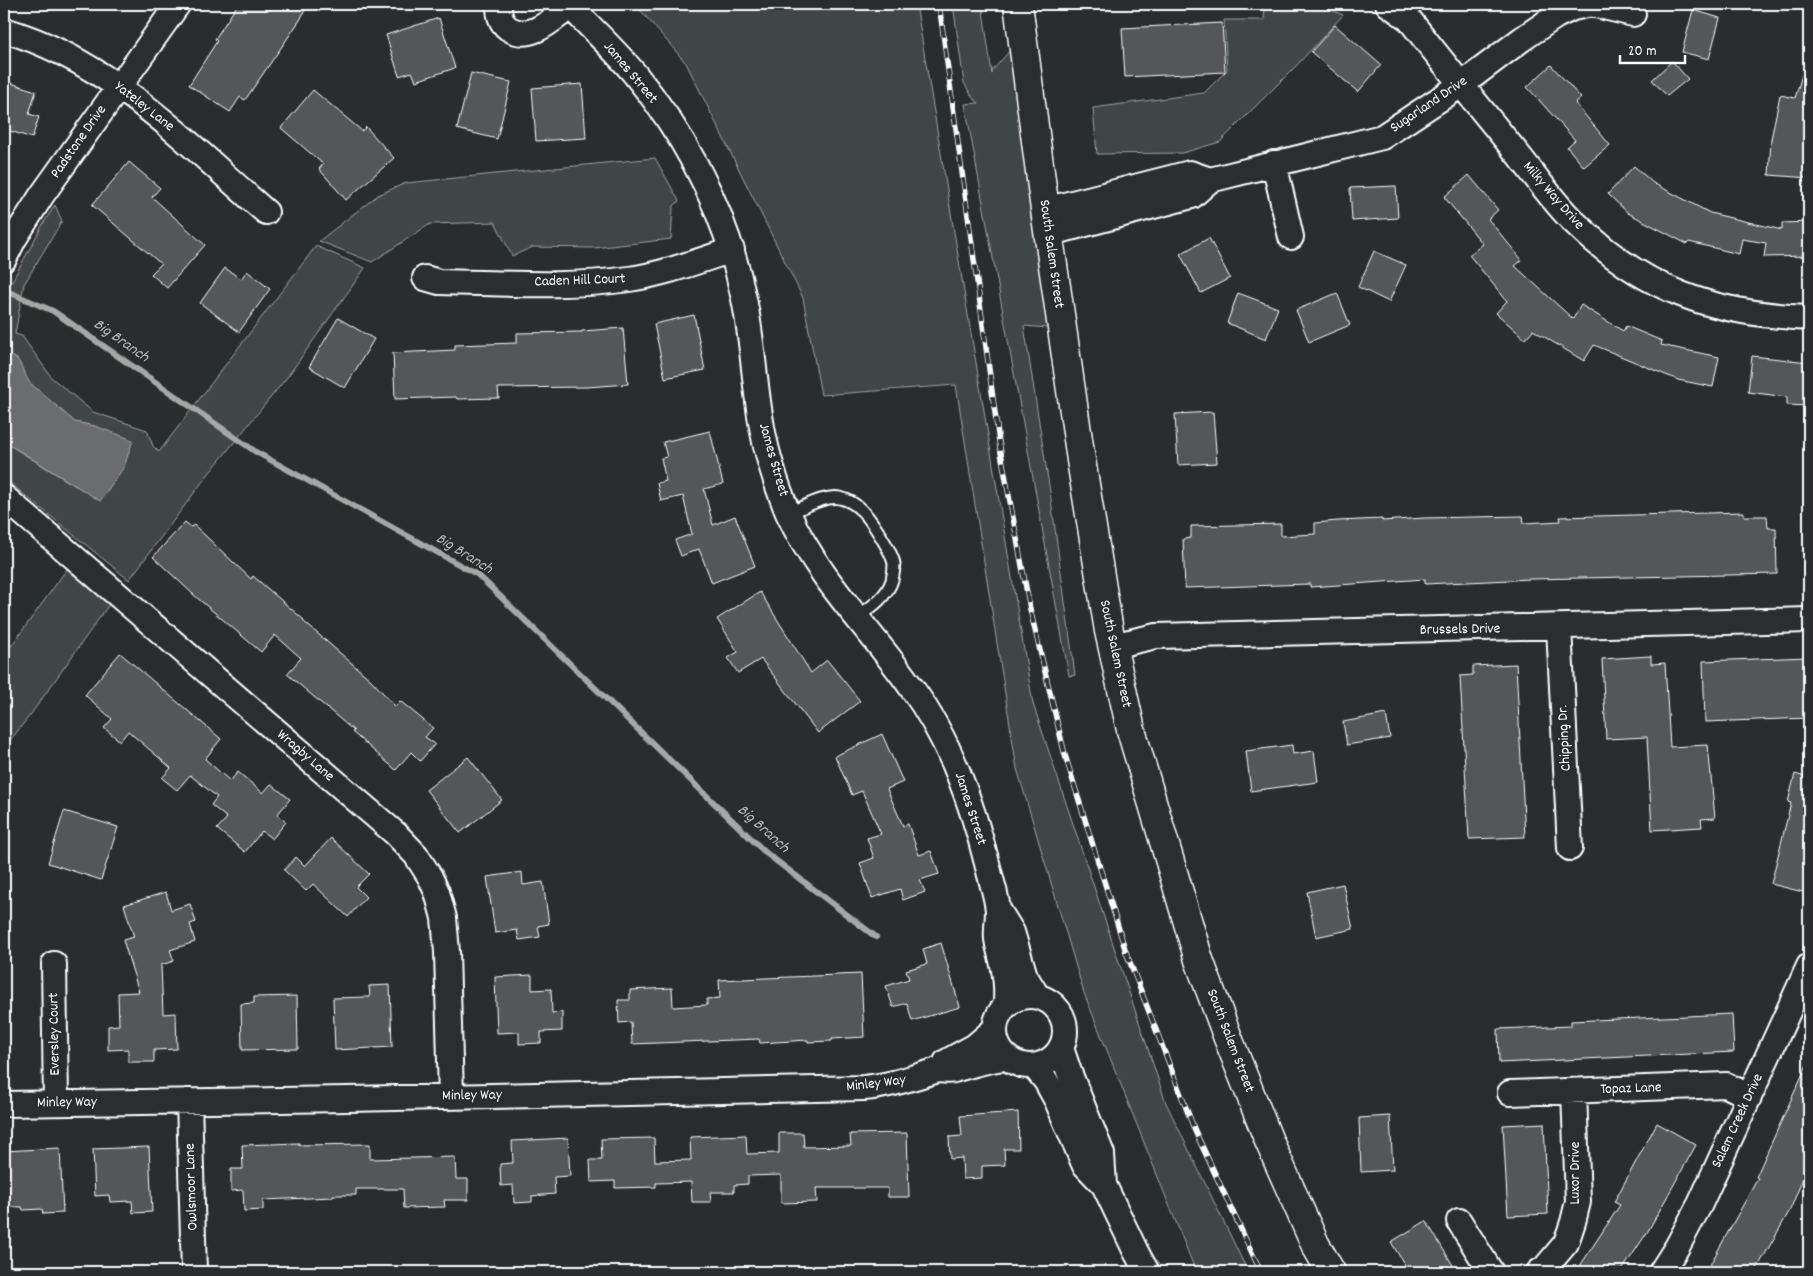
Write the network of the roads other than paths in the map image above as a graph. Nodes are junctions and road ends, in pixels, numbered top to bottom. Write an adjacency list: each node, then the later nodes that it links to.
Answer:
1 (178, 4): 9 (street, Padstone Drive)
2 (499, 4): 5 (street, James Street)
3 (1018, 4): 12 (main road, South Salem Street)
4 (1388, 4): 8 (street, Milky Way Drive)
5 (569, 5): 14 (street, James Street)
6 (1633, 14): 8 (street, Sugarland Drive)
7 (4, 30): 9 (street, Yateley Lane)
8 (1461, 85): 10 (street, Sugarland Drive); 17 (street, Milky Way Drive)
9 (119, 87): 11 (street, Yateley Lane); 15 (street, Padstone Drive)
10 (1274, 163): 12 (street, Sugarland Drive); 13 (street)
11 (266, 212)
12 (1046, 222): 23 (main road, South Salem Street)
13 (1291, 238)
14 (732, 250): 16 (street, Caden Hill Court); 19 (street, James Street)
15 (4, 259)
16 (425, 278)
17 (1809, 318)
18 (4, 497): 38 (street, Wragby Lane)
19 (789, 513): 20 (street, James Street); 20 (lane)
20 (856, 618): 25 (street, James Street)
21 (1809, 620): 22 (street, Brussels Drive)
22 (1559, 627): 23 (street, Brussels Drive); 24 (street, Chipping Dr.)
23 (1112, 646): 46 (main road, South Salem Street)
24 (1570, 848)
25 (998, 910): 28 (street, James Street); 29 (street, James Street)
26 (54, 964): 40 (street, Eversley Court)
27 (1809, 966): 37 (street, Salem Creek Drive)
28 (1038, 997): 29 (street); 31 (street)
29 (1006, 1006): 30 (street)
30 (995, 1029): 32 (street); 34 (street, Minley Way)
31 (1061, 1048): 33 (street); 42 (street)
32 (1006, 1058): 33 (street); 34 (street, Minley Way)
33 (1034, 1066): 42 (street)
34 (937, 1070): 38 (street, Minley Way)
35 (1574, 1092): 36 (street, Topaz Lane); 37 (street, Topaz Lane); 48 (street, Luxor Drive)
36 (1510, 1093)
37 (1749, 1096): 49 (street, Salem Creek Drive)
38 (451, 1097): 39 (street, Minley Way)
39 (189, 1101): 40 (street, Minley Way); 44 (street, Owlsmoor Lane)
40 (56, 1103): 41 (street, Minley Way)
41 (4, 1104)
42 (1104, 1185): 45 (street)
43 (1460, 1221): 47 (street)
44 (194, 1272)
45 (1147, 1272)
46 (1331, 1272)
47 (1491, 1272)
48 (1539, 1272)
49 (1661, 1272)

